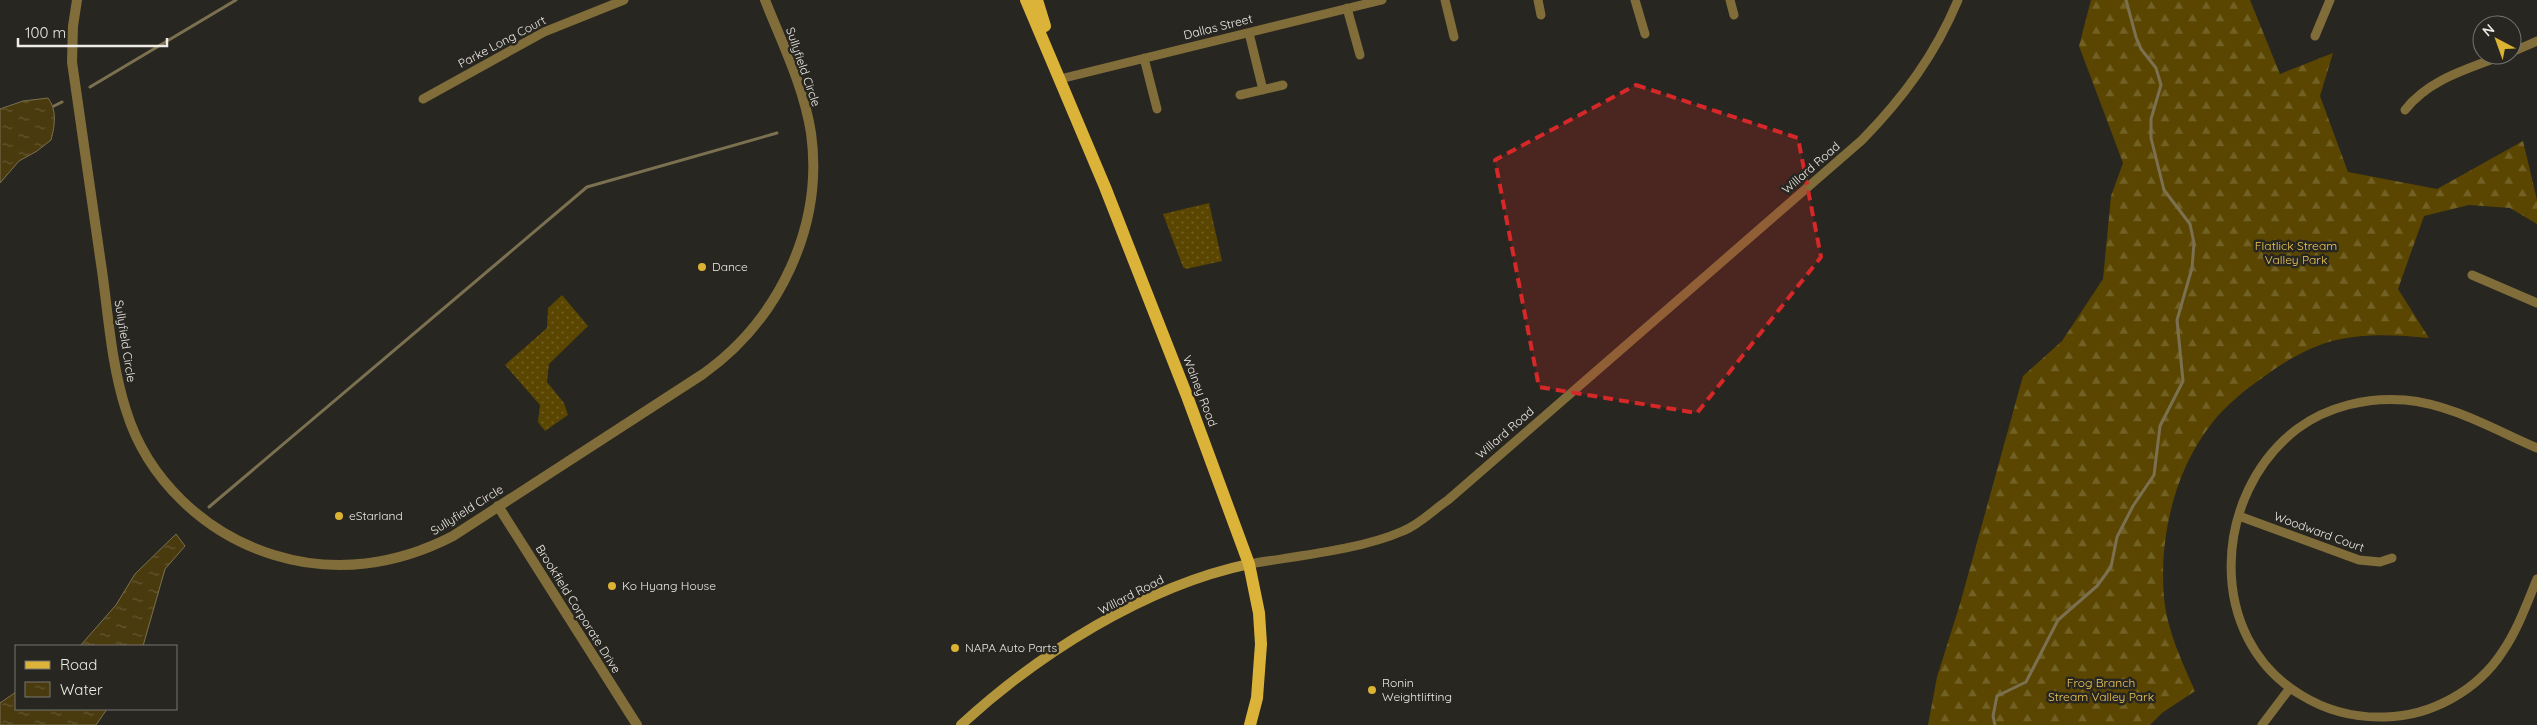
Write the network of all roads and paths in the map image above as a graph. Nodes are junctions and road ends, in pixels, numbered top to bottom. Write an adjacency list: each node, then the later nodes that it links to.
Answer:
1 (77, 0): 35 (street, Sullyfield Circle)
2 (624, 0): 29 (street, Parke Long Court)
3 (766, 0): 35 (street, Sullyfield Circle)
4 (1026, 0): 25 (main road, Walney Road)
5 (1037, 0): 25 (main road, Walney Road)
6 (1382, 0): 13 (street, Dallas Street)
7 (1444, 0): 19 (street)
8 (1538, 0): 14 (street)
9 (1636, 0): 17 (street)
10 (1730, 0): 15 (street)
11 (1958, 0): 38 (street, Willard Road)
12 (2330, 0): 18 (street)
13 (1347, 8): 16 (street, Dallas Street); 22 (street)
14 (1541, 15)
15 (1734, 15)
16 (1249, 32): 23 (street, Dallas Street); 27 (street)
17 (1644, 34)
18 (2315, 36)
19 (1454, 37)
20 (2537, 41): 21 (street)
21 (2522, 48)
22 (1360, 55)
23 (1144, 58): 25 (street, Dallas Street); 30 (street)
24 (2480, 65): 31 (street)
25 (1060, 79): 38 (main road, Walney Road)
26 (1283, 85): 27 (street)
27 (1263, 90): 28 (street)
28 (1240, 95)
29 (423, 99)
30 (1157, 109)
31 (2405, 110)
32 (2472, 274): 33 (street)
33 (2537, 303)
34 (2537, 448): 36 (street)
35 (498, 506): 41 (street, Brookfield Corporate Drive)
36 (2239, 516): 37 (street, Woodward Court); 40 (street)
37 (2392, 558)
38 (1249, 564): 42 (main road, Willard Road); 43 (main road, Walney Road)
39 (2537, 579): 40 (street)
40 (2290, 688): 44 (street)
41 (636, 725)
42 (961, 725)
43 (1250, 725)
44 (2262, 725)

